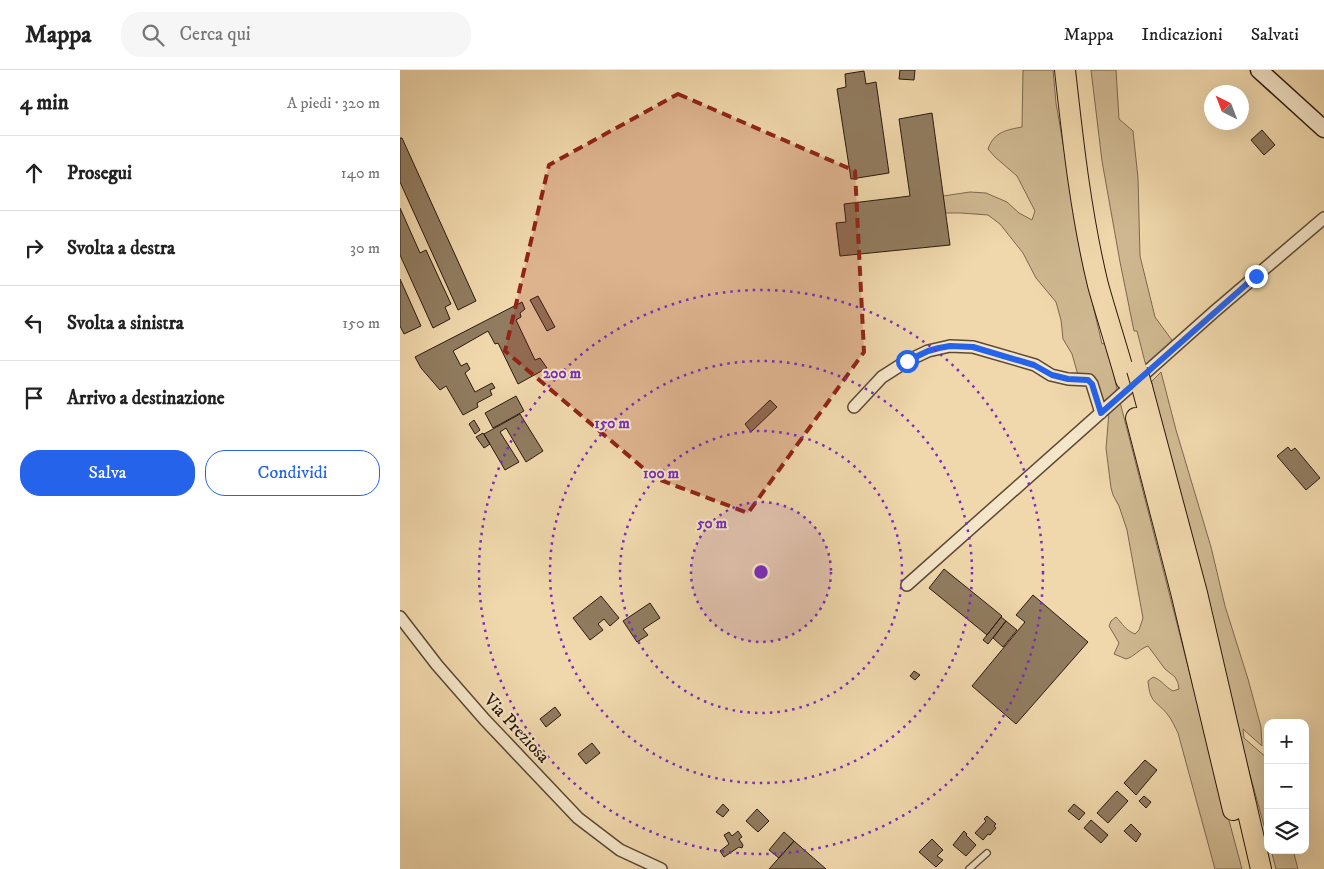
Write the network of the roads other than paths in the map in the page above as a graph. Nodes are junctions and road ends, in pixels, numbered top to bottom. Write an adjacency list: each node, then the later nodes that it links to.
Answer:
1 (1065, 70): 6 (highway)
2 (1078, 70): 6 (highway)
3 (1259, 70): 4 (street)
4 (1324, 129)
5 (1324, 218): 8 (street)
6 (1134, 384): 14 (highway); 15 (highway)
7 (854, 406): 8 (street)
8 (1101, 413): 9 (street)
9 (907, 586)
10 (400, 617): 12 (street, Via Preziosa)
11 (987, 853): 13 (lane)
12 (661, 869)
13 (970, 869)
14 (1247, 869)
15 (1261, 869)

